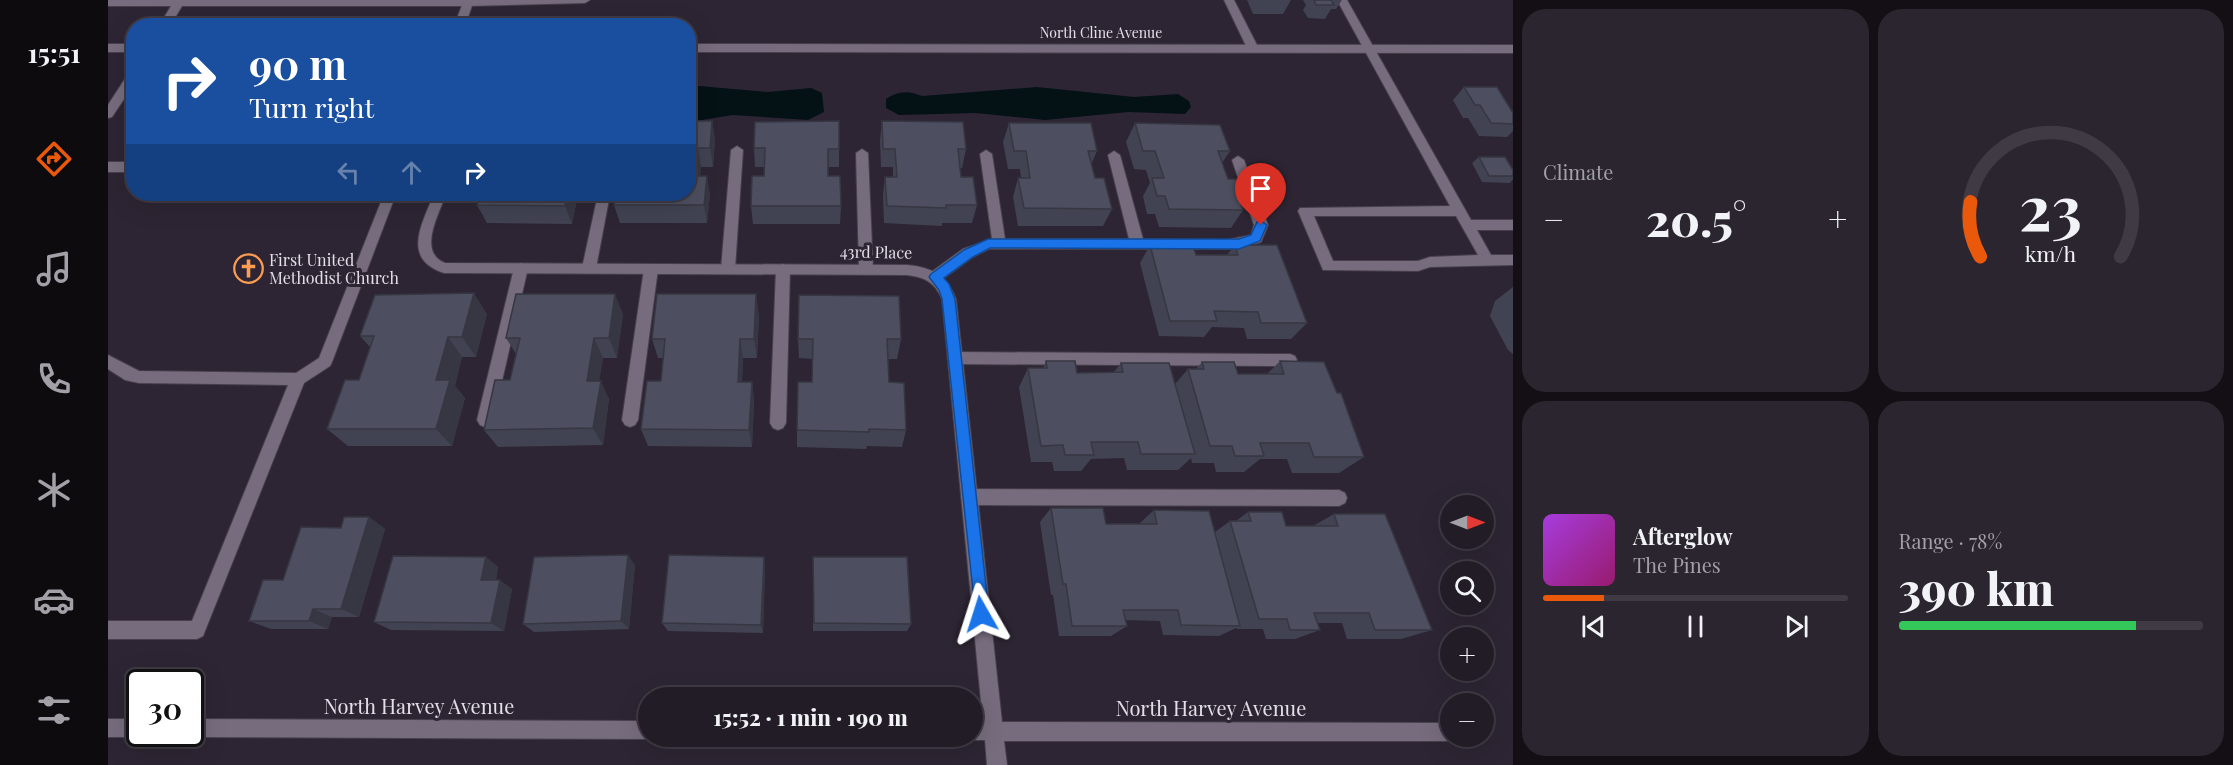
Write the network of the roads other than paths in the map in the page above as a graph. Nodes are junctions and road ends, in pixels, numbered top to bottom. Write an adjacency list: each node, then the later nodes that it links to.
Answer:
1 (585, 0): 10 (street)
2 (1229, 0): 17 (street)
3 (1342, 0): 18 (street)
4 (132, 1): 5 (street); 11 (street)
5 (180, 1): 6 (street); 12 (street)
6 (228, 1): 7 (street)
7 (274, 1): 8 (street)
8 (322, 1): 9 (street)
9 (468, 1): 10 (street); 13 (street)
10 (571, 1)
11 (108, 3)
12 (169, 18)
13 (462, 18)
14 (108, 48): 15 (street)
15 (126, 48)
16 (696, 48): 17 (street, North Cline Avenue)
17 (1253, 49): 18 (street, North Cline Avenue)
18 (1370, 49): 19 (street, North Cline Avenue); 32 (street)
19 (1513, 49)
20 (126, 86): 21 (street)
21 (108, 114)
22 (737, 150): 42 (street)
23 (862, 153): 44 (street)
24 (986, 154): 35 (street)
25 (1114, 155): 36 (street)
26 (1238, 160): 36 (street)
27 (108, 167): 28 (street)
28 (126, 167)
29 (387, 201): 49 (street)
30 (438, 201): 39 (street, 43rd Place)
31 (602, 201): 40 (street)
32 (1460, 212): 33 (street); 37 (street)
33 (1468, 225): 34 (street); 37 (street)
34 (1513, 225)
35 (999, 242): 36 (street); 45 (street)
36 (1137, 244)
37 (1487, 260): 38 (street)
38 (1513, 260)
39 (521, 268): 40 (street, 43rd Place); 50 (street)
40 (588, 268): 41 (street, 43rd Place)
41 (651, 269): 42 (street, 43rd Place); 51 (street)
42 (728, 269): 43 (street, 43rd Place)
43 (783, 269): 44 (street, 43rd Place); 52 (street)
44 (866, 269): 45 (street, 43rd Place)
45 (935, 277): 46 (street)
46 (955, 358): 47 (street); 53 (street)
47 (1290, 360)
48 (108, 361): 49 (street)
49 (298, 379): 55 (street)
50 (485, 420)
51 (630, 420)
52 (778, 423)
53 (969, 496): 54 (street); 61 (street)
54 (1339, 498)
55 (108, 630)
56 (108, 728): 57 (street)
57 (126, 728)
58 (204, 728): 59 (street, North Harvey Avenue)
59 (638, 730)
60 (983, 730): 61 (street, North Harvey Avenue)
61 (993, 730): 62 (street, North Harvey Avenue); 63 (street)
62 (1440, 732)
63 (997, 765)

